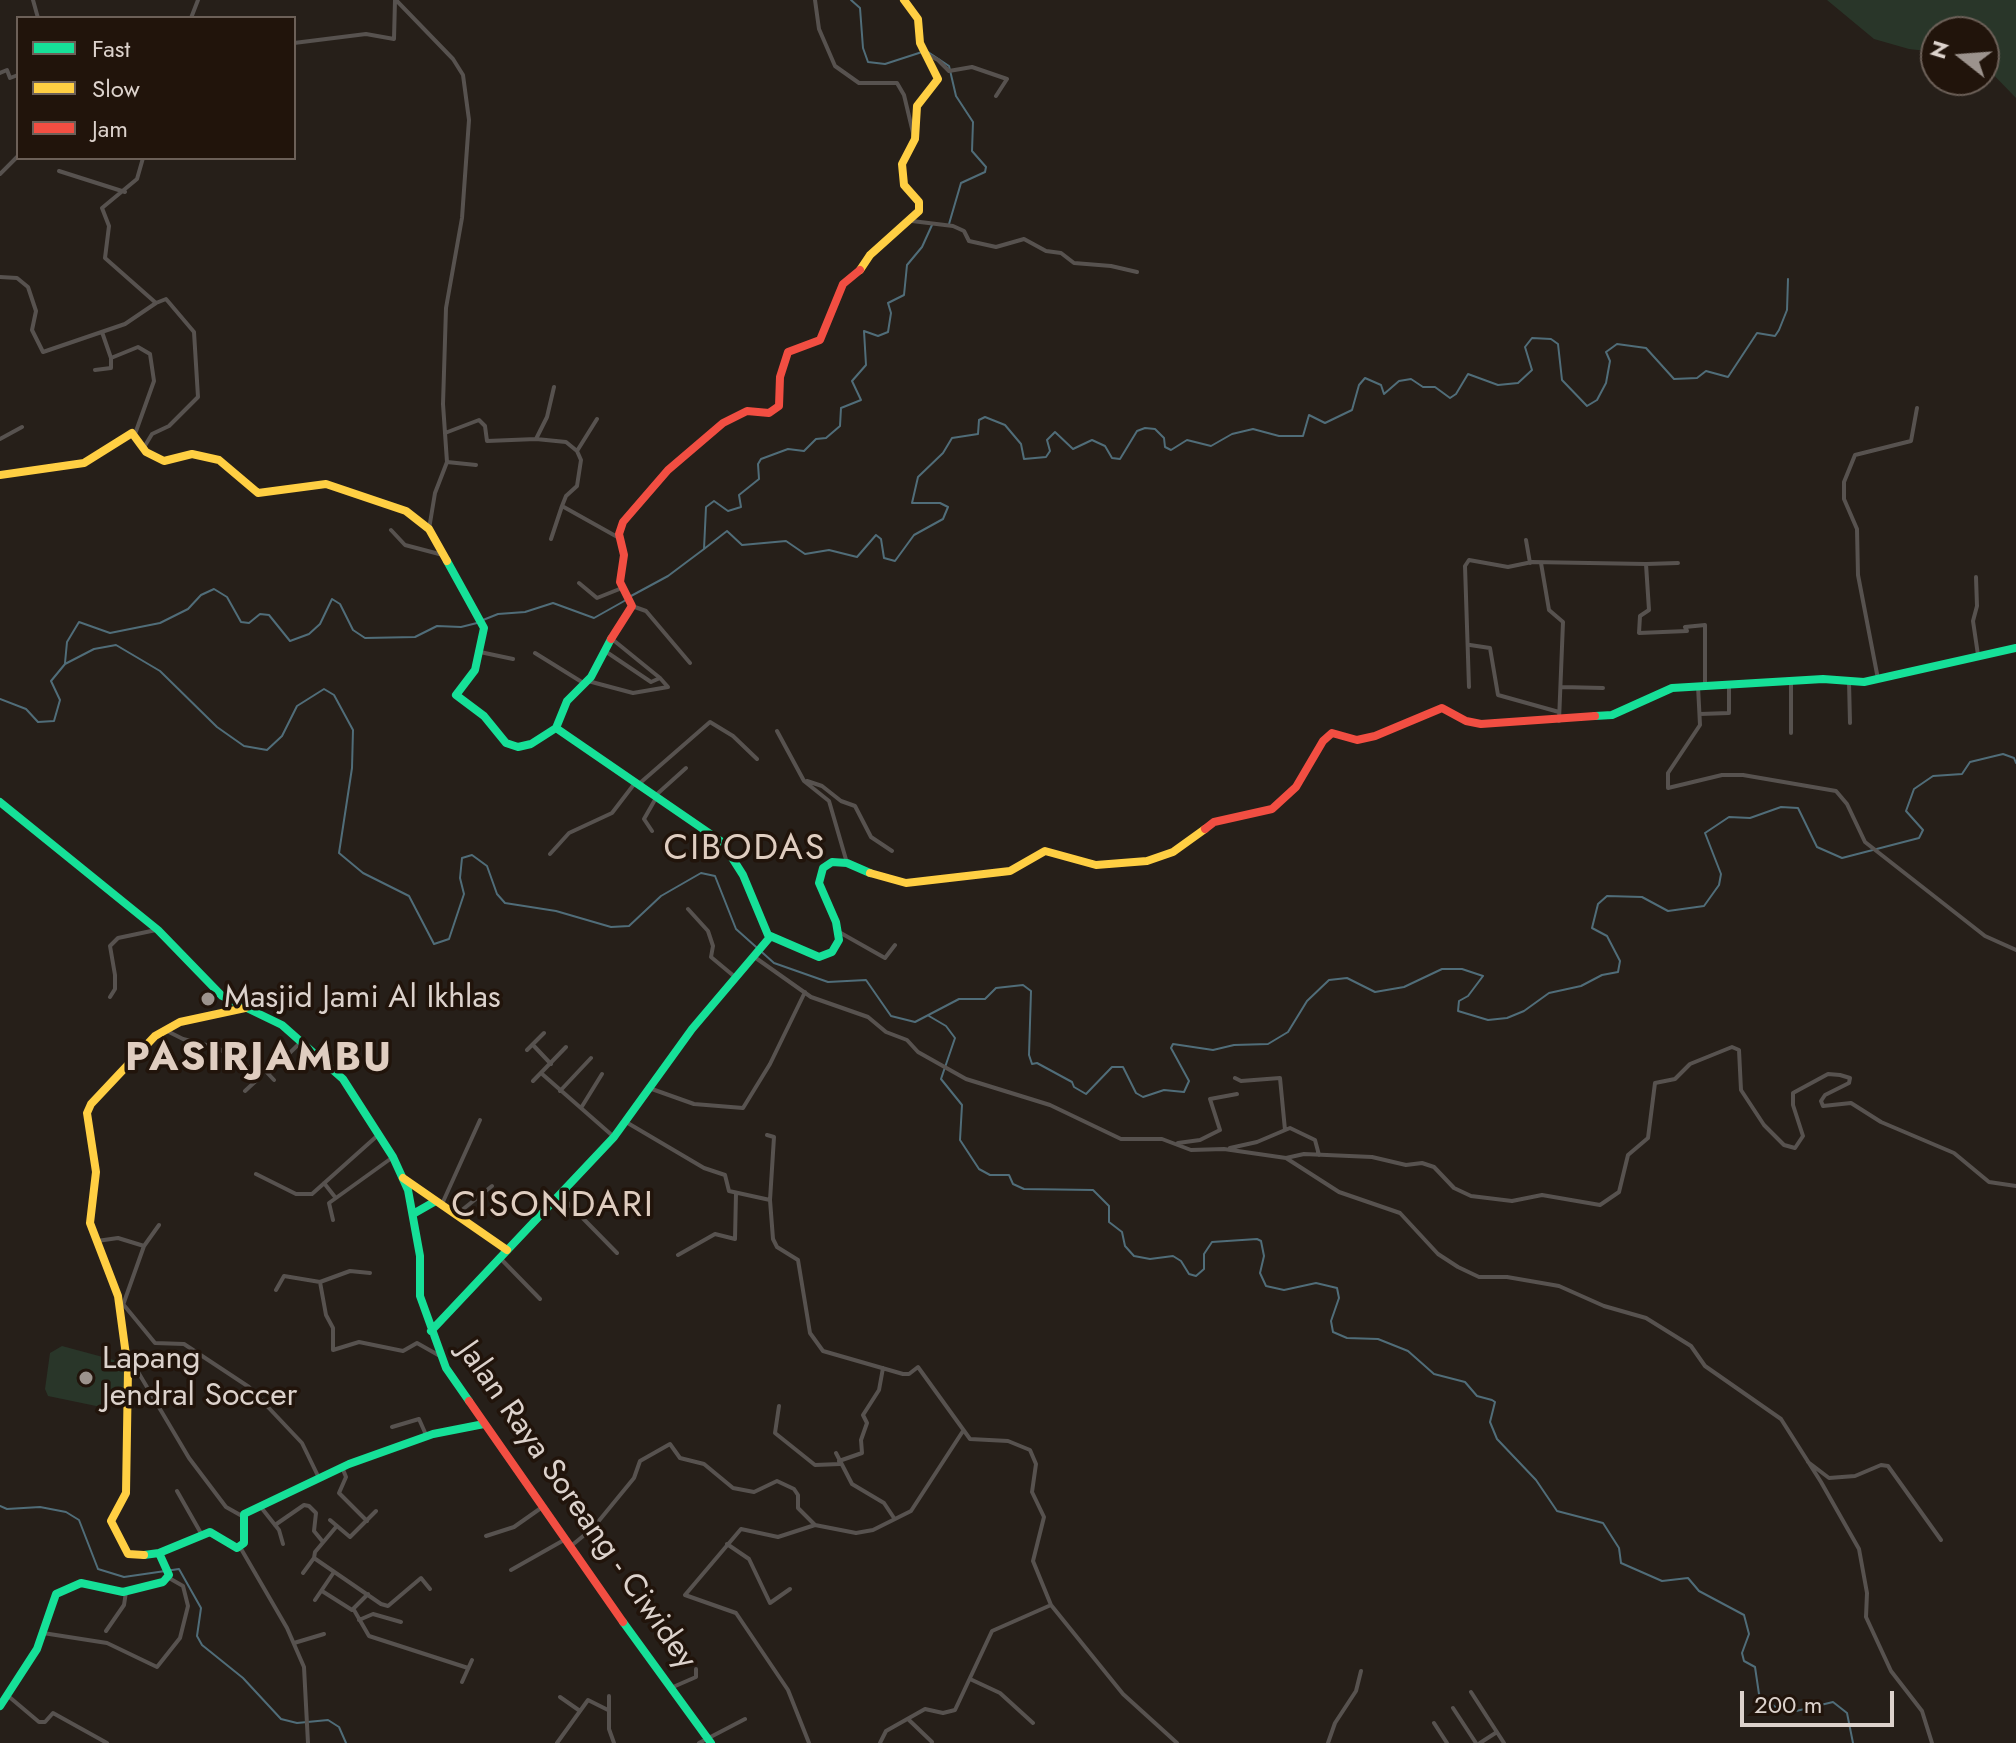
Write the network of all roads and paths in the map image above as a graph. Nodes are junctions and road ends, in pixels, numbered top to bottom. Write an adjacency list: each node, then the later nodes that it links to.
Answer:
1 (396, 0): 4 (street); 26 (street)
2 (815, 0): 9 (street)
3 (904, 0): 5 (main road)
4 (296, 43)
5 (924, 53): 8 (street); 9 (main road)
6 (0, 73): 7 (street)
7 (16, 76)
8 (996, 96)
9 (915, 139): 15 (main road)
10 (16, 158): 13 (street)
11 (142, 160): 14 (street)
12 (59, 171): 14 (street)
13 (0, 174)
14 (125, 192): 18 (street)
15 (912, 221): 16 (street); 39 (main road)
16 (1137, 272)
17 (0, 277): 19 (street)
18 (156, 303): 19 (street); 30 (street)
19 (102, 332): 20 (street)
20 (111, 358): 21 (street); 27 (street)
21 (95, 370)
22 (554, 387): 29 (street)
23 (1917, 408): 60 (street)
24 (597, 419): 31 (street)
25 (22, 427): 28 (street)
26 (445, 433): 29 (street); 32 (street)
27 (135, 434): 30 (main road); 34 (main road)
28 (0, 439)
29 (536, 439): 31 (street)
30 (143, 449): 36 (main road)
31 (577, 451): 35 (street)
32 (447, 462): 33 (street); 36 (street)
33 (476, 465)
34 (0, 475)
35 (562, 506): 38 (street); 39 (street)
36 (429, 529): 41 (main road)
37 (391, 530): 41 (street)
38 (551, 539)
39 (621, 539): 48 (main road)
40 (1526, 540): 42 (street)
41 (443, 555): 54 (main road)
42 (1530, 563): 43 (street); 51 (street)
43 (1541, 563): 45 (street); 67 (street)
44 (1678, 563): 45 (street)
45 (1646, 564): 65 (street)
46 (1976, 577): 56 (street)
47 (579, 583): 48 (street)
48 (623, 589): 49 (main road)
49 (632, 604): 50 (main road); 58 (street)
50 (612, 639): 53 (main road); 59 (street)
51 (1470, 645): 66 (street); 70 (street)
52 (2016, 648): 56 (main road)
53 (605, 651): 59 (street); 62 (main road)
54 (480, 652): 57 (street); 72 (main road)
55 (535, 653): 62 (street)
56 (1978, 658): 60 (main road)
57 (513, 659)
58 (690, 663)
59 (660, 678): 62 (street)
60 (1878, 679): 61 (main road)
61 (1849, 681): 63 (main road); 71 (street)
62 (587, 682): 72 (main road)
63 (1791, 682): 64 (main road); 74 (street)
64 (1729, 685): 65 (main road); 69 (street)
65 (1702, 686): 69 (street); 70 (main road)
66 (1469, 687)
67 (1562, 687): 68 (street); 70 (street)
68 (1603, 688)
69 (1700, 714): 90 (street)
70 (1559, 717): 84 (main road)
71 (1850, 723)
72 (556, 728): 78 (main road)
73 (777, 731): 77 (street)
74 (1791, 733)
75 (757, 759): 78 (street)
76 (686, 768): 79 (street)
77 (804, 781): 82 (street); 84 (street)
78 (638, 782): 79 (main road); 83 (street)
79 (657, 795): 81 (street); 88 (main road)
80 (0, 802): 86 (main road, Jalan Raya Soreang - Ciwidey)
81 (652, 831)
82 (892, 851)
83 (550, 854)
84 (847, 863): 87 (main road)
85 (688, 909): 92 (street)
86 (158, 930): 94 (street); 95 (main road, Jalan Raya Soreang - Ciwidey)
87 (839, 932): 88 (main road); 89 (street)
88 (770, 937): 91 (main road)
89 (895, 945)
90 (2016, 950)
91 (754, 955): 92 (main road); 93 (street)
92 (735, 977): 111 (main road)
93 (805, 992): 111 (street); 122 (street)
94 (110, 997)
95 (245, 1008): 96 (main road); 98 (main road, Jalan Raya Soreang - Ciwidey)
96 (165, 1029): 104 (street); 141 (main road)
97 (544, 1033): 99 (street)
98 (303, 1040): 105 (street); 119 (main road, Jalan Raya Soreang - Ciwidey)
99 (533, 1045): 101 (street); 103 (street)
100 (566, 1047): 103 (street)
101 (527, 1050)
102 (591, 1058): 113 (street)
103 (551, 1064): 106 (street)
104 (248, 1068): 105 (street); 112 (street)
105 (269, 1073): 109 (street)
106 (541, 1073): 110 (street); 113 (street)
107 (602, 1074): 115 (street)
108 (1235, 1078): 118 (street)
109 (274, 1080)
110 (533, 1081)
111 (649, 1088): 117 (main road)
112 (245, 1091)
113 (560, 1091): 115 (street)
114 (1237, 1094): 122 (street)
115 (581, 1108): 121 (street)
116 (480, 1120): 136 (street)
117 (626, 1122): 121 (main road); 132 (street)
118 (1285, 1130): 123 (street); 124 (street)
119 (379, 1134): 125 (main road, Jalan Raya Soreang - Ciwidey); 129 (street)
120 (767, 1135): 135 (street)
121 (614, 1137): 133 (main road)
122 (1175, 1144): 123 (street)
123 (1224, 1149): 126 (street)
124 (1319, 1156): 126 (street); 131 (street)
125 (393, 1157): 128 (main road, Jalan Raya Soreang - Ciwidey); 134 (street)
126 (1286, 1158): 161 (street)
127 (256, 1174): 129 (street)
128 (403, 1178): 136 (main road); 137 (main road, Jalan Raya Soreang - Ciwidey)
129 (324, 1183): 134 (street)
130 (492, 1186): 138 (street)
131 (2016, 1186)
132 (736, 1193): 135 (street); 145 (street)
133 (560, 1195): 143 (street); 144 (main road)
134 (336, 1198): 139 (street)
135 (770, 1200): 154 (street)
136 (437, 1204): 137 (main road); 138 (main road)
137 (413, 1214): 151 (main road, Jalan Raya Soreang - Ciwidey)
138 (455, 1216): 144 (main road)
139 (333, 1220)
140 (159, 1225): 142 (street)
141 (97, 1241): 142 (street); 150 (main road)
142 (144, 1246): 150 (street)
143 (617, 1253)
144 (503, 1254): 149 (street); 151 (main road)
145 (678, 1255)
146 (370, 1273): 147 (street)
147 (320, 1282): 148 (street); 153 (street)
148 (276, 1290)
149 (540, 1299)
150 (122, 1305): 152 (main road); 164 (street)
151 (431, 1331): 153 (main road, Jalan Raya Soreang - Ciwidey)
152 (126, 1353): 169 (street); 184 (main road)
153 (440, 1356): 156 (main road, Jalan Raya Soreang - Ciwidey)
154 (883, 1368): 158 (street); 162 (street)
155 (779, 1406): 162 (street)
156 (484, 1424): 159 (main road); 167 (main road, Jalan Raya Soreang - Ciwidey)
157 (392, 1427): 159 (street)
158 (963, 1431): 170 (street); 196 (street)
159 (427, 1437): 163 (main road)
160 (836, 1453): 162 (street)
161 (1803, 1457): 178 (street); 239 (street)
162 (840, 1463): 170 (street)
163 (342, 1467): 164 (main road); 172 (street)
164 (319, 1478): 166 (main road)
165 (177, 1491): 176 (street)
166 (260, 1506): 169 (main road); 173 (street)
167 (541, 1508): 177 (street); 181 (main road, Jalan Raya Soreang - Ciwidey)
168 (376, 1511): 172 (street)
169 (242, 1516): 183 (main road)
170 (894, 1518): 174 (street)
171 (330, 1520): 175 (street)
172 (367, 1521): 175 (street)
173 (275, 1525): 179 (street); 180 (street)
174 (815, 1525): 181 (street); 182 (street)
175 (336, 1527): 179 (street)
176 (202, 1535): 183 (main road); 184 (main road)
177 (486, 1536)
178 (1941, 1540)
179 (323, 1542): 185 (street)
180 (283, 1544)
181 (566, 1544): 186 (street); 212 (main road, Jalan Raya Soreang - Ciwidey)
182 (727, 1544): 191 (street); 232 (street)
183 (240, 1547): 205 (street)
184 (161, 1556): 189 (main road)
185 (314, 1558): 187 (street); 188 (street)
186 (511, 1570)
187 (334, 1572): 192 (street); 194 (street)
188 (303, 1573)
189 (168, 1575): 193 (main road); 203 (street)
190 (430, 1589): 197 (street)
191 (790, 1589)
192 (322, 1591): 195 (street); 198 (street)
193 (126, 1592): 202 (street); 203 (main road)
194 (368, 1594): 197 (street); 198 (street)
195 (315, 1600)
196 (1051, 1605): 210 (street); 234 (street)
197 (384, 1606): 199 (street)
198 (354, 1610): 200 (street)
199 (389, 1618): 200 (street); 201 (street)
200 (359, 1620): 207 (street)
201 (401, 1622)
202 (106, 1631)
203 (43, 1633): 214 (main road)
204 (324, 1634): 205 (street)
205 (294, 1643): 226 (street)
206 (472, 1660): 207 (street)
207 (468, 1668): 211 (street)
208 (696, 1669): 212 (street)
209 (1361, 1671): 235 (street)
210 (970, 1679): 222 (street); 223 (street)
211 (462, 1682)
212 (671, 1688): 227 (main road, Jalan Raya Soreang - Ciwidey)
213 (1471, 1692): 225 (street)
214 (7, 1695): 217 (main road); 229 (street)
215 (609, 1696): 219 (street)
216 (560, 1697): 220 (street)
217 (0, 1706)
218 (1453, 1708): 237 (street)
219 (608, 1710): 220 (street); 231 (street)
220 (580, 1711): 230 (street)
221 (745, 1719): 227 (street)
222 (909, 1720): 228 (street); 233 (street)
223 (1033, 1723)
224 (1434, 1723): 236 (street)
225 (1497, 1732): 237 (street); 238 (street)
226 (308, 1740)
227 (706, 1741)
228 (932, 1742)
229 (107, 1743)
230 (557, 1743)
231 (614, 1743)
232 (809, 1743)
233 (880, 1743)
234 (1177, 1743)
235 (1328, 1743)
236 (1447, 1743)
237 (1478, 1743)
238 (1504, 1743)
239 (1932, 1743)

